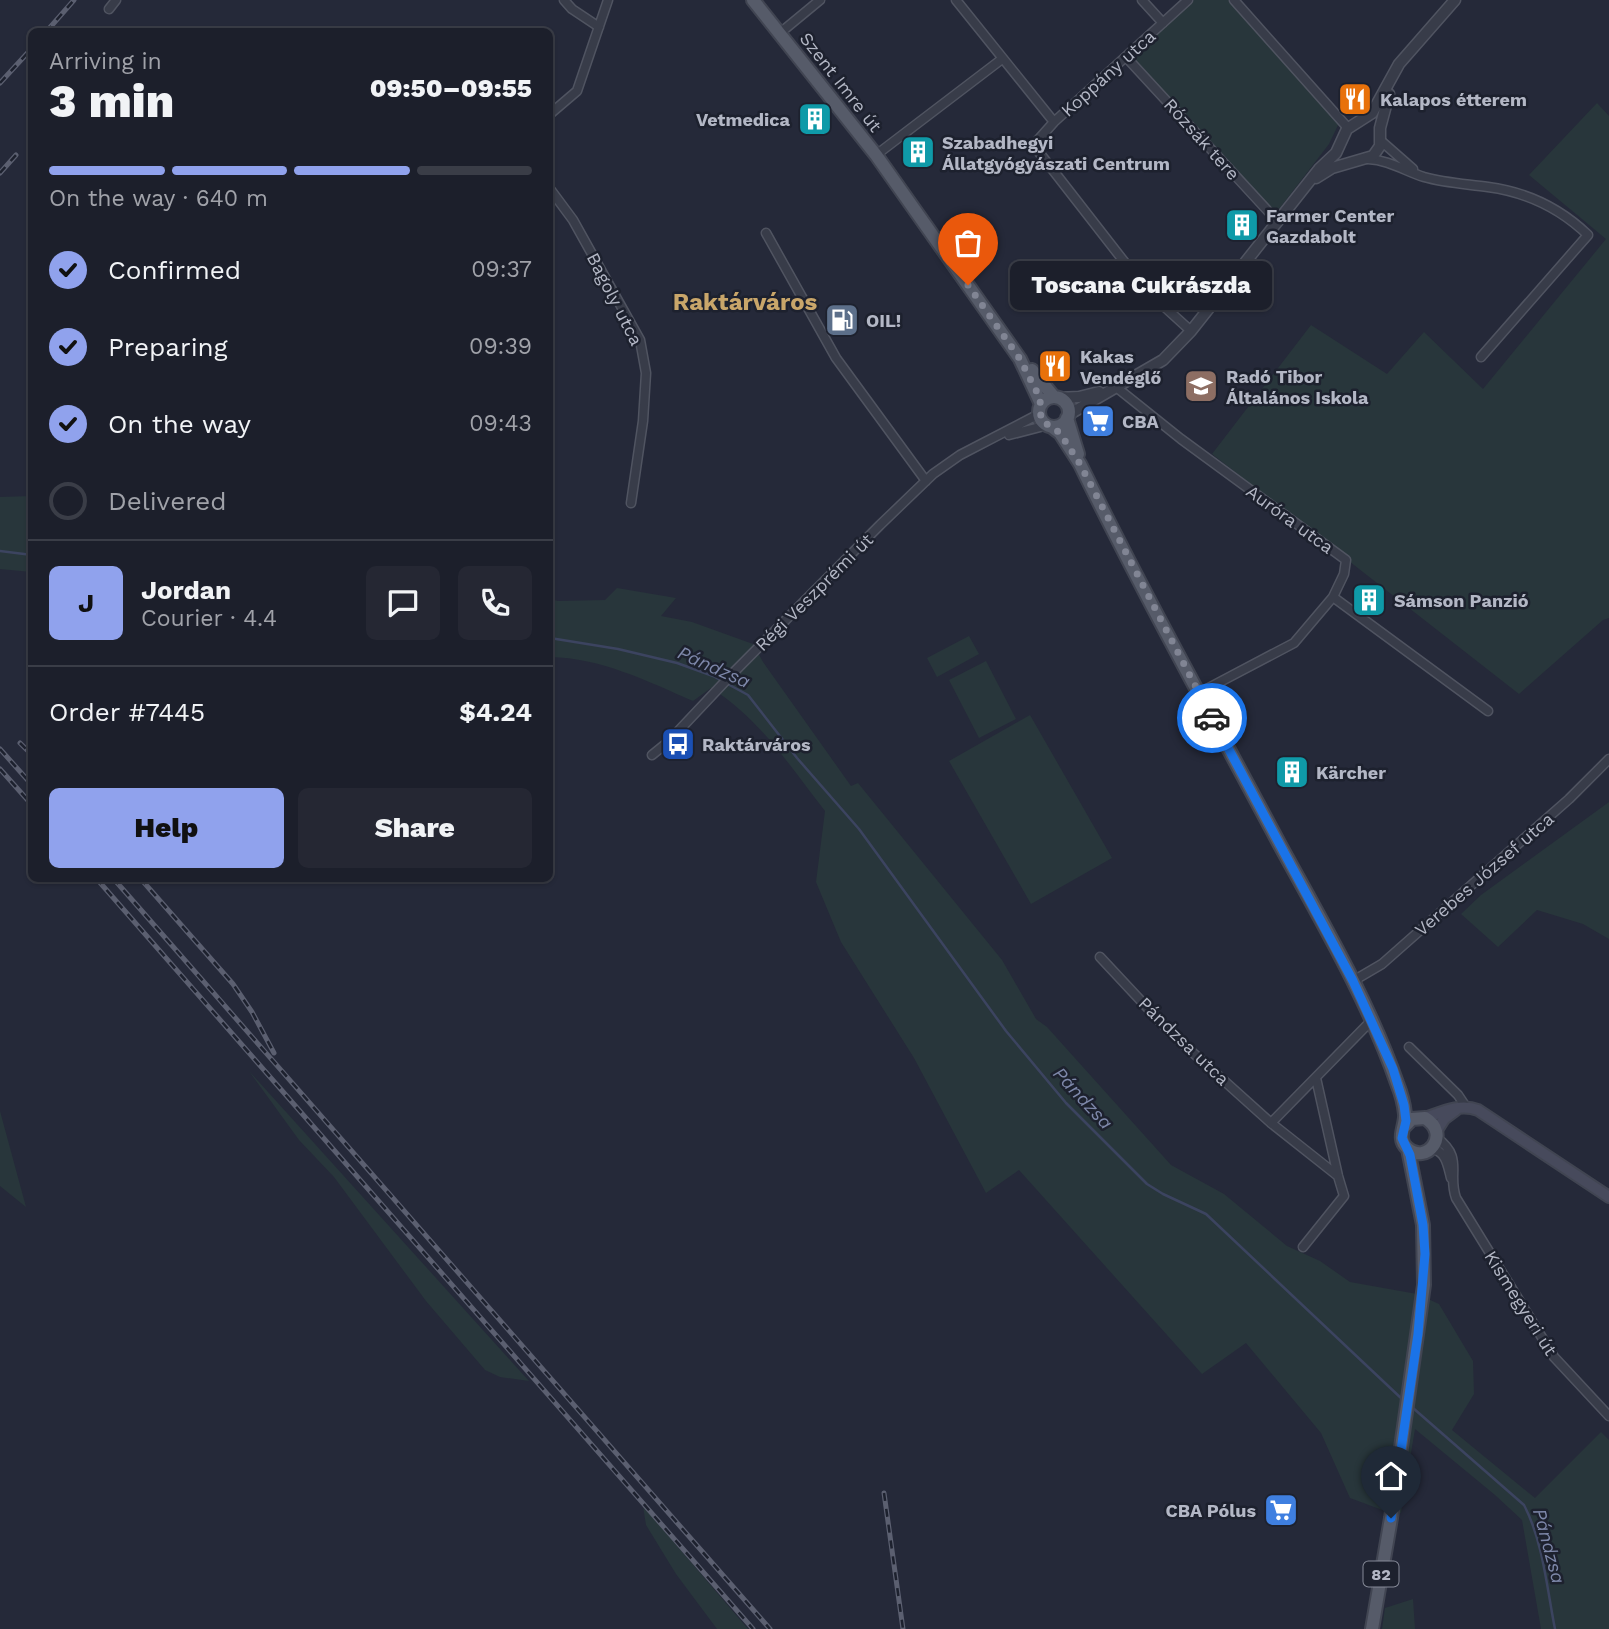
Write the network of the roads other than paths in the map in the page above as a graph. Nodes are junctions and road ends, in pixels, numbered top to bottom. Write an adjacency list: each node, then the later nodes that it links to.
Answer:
1 (116, 0): 11 (street)
2 (564, 0): 13 (street)
3 (608, 0): 13 (street)
4 (753, 0): 14 (main road, Szent Imre út / 82)
5 (820, 0): 14 (street)
6 (956, 0): 16 (street)
7 (1142, 0): 12 (street)
8 (1188, 0): 12 (street, Koppány utca)
9 (1234, 0): 20 (street)
10 (1455, 0): 17 (street)
11 (109, 9)
12 (1163, 23): 15 (street, Koppány utca)
13 (599, 27): 18 (street)
14 (780, 33): 23 (main road, Szent Imre út / 82)
15 (1126, 57): 19 (street, Koppány utca); 28 (street, Rózsák tere)
16 (1002, 59): 19 (street); 23 (street)
17 (1397, 70): 20 (street); 22 (street)
18 (553, 111)
19 (1054, 122): 30 (street, Koppány utca)
20 (1352, 126): 21 (street); 22 (street)
21 (1342, 138): 24 (street); 26 (street)
22 (1380, 138): 24 (street); 25 (street)
23 (876, 155): 32 (main road, Szent Imre út / 82)
24 (1363, 160): 25 (street); 26 (street)
25 (1424, 176): 31 (street)
26 (1307, 185): 28 (street)
27 (553, 193): 41 (street, Bagoly utca)
28 (1278, 222): 30 (street)
29 (766, 233): 40 (street)
30 (1191, 331): 33 (street)
31 (1482, 357)
32 (1020, 359): 34 (main road, Szent Imre út / 82); 35 (main road, Szent Imre út / 82)
33 (1116, 387): 34 (street); 36 (street); 42 (street, Auróra utca)
34 (1056, 397): 35 (main road); 36 (main road, 82)
35 (1040, 409): 37 (main road, 82); 38 (street, Régi Veszprémi út)
36 (1068, 416): 37 (main road); 39 (main road, 82)
37 (1050, 426): 38 (street, Régi Veszprémi út); 39 (main road, 82)
38 (986, 442): 40 (street, Régi Veszprémi út)
39 (1080, 464): 43 (main road, 82)
40 (926, 481): 45 (street, Régi Veszprémi út)
41 (631, 503)
42 (1333, 597): 43 (street); 44 (street)
43 (1199, 693): 48 (main road, 82)
44 (1488, 711)
45 (652, 755)
46 (1609, 759): 48 (street, Verebes József utca)
47 (1100, 957): 55 (street, Pándzsa utca)
48 (1353, 981): 49 (main road, 82)
49 (1371, 1021): 51 (main road, 82); 52 (street)
50 (1409, 1047): 53 (street)
51 (1393, 1069): 54 (main road, 82); 56 (main road, 82)
52 (1316, 1078): 55 (street); 59 (street)
53 (1466, 1107): 54 (main road); 57 (main road); 60 (main road)
54 (1423, 1118): 56 (main road); 57 (main road, 82)
55 (1271, 1123): 59 (street, Pándzsa utca)
56 (1404, 1127): 58 (main road, 82)
57 (1433, 1142): 58 (main road); 61 (main road, 82); 63 (street, Kismegyeri út)
58 (1408, 1149): 61 (main road, 82)
59 (1338, 1176): 62 (street)
60 (1609, 1197)
61 (1423, 1225): 64 (main road, 82)
62 (1303, 1247)
63 (1609, 1416)
64 (1372, 1629)

